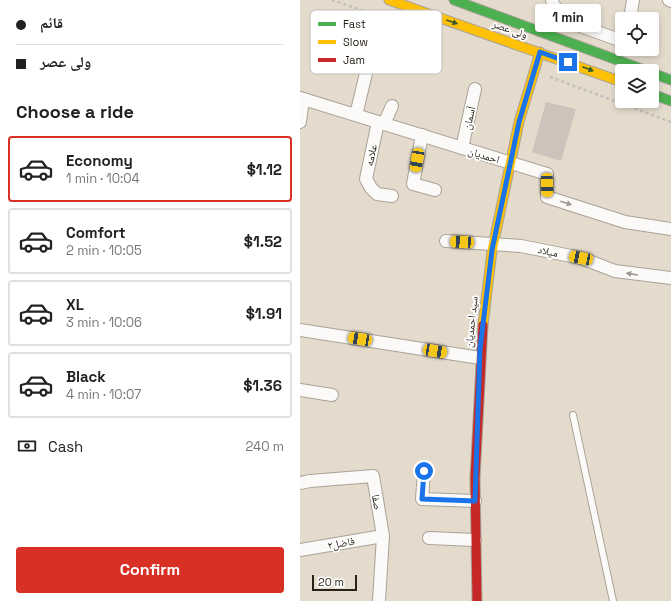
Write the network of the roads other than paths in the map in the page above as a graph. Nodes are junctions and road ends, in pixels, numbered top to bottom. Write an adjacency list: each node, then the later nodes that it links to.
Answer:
1 (389, 0): 5 (street, ولی عصر, one-way to 5)
2 (454, 0): 11 (street, ولی عصر)
3 (552, 0): 8 (street)
4 (633, 0): 6 (street)
5 (418, 10)
6 (631, 12)
7 (442, 18): 9 (street, ولی عصر, one-way to 9)
8 (615, 38)
9 (540, 52): 15 (street, ولی عصر, one-way to 15); 27 (street, سید احمدیان)
10 (621, 56): 11 (street)
11 (620, 61): 12 (street, ولی عصر)
12 (628, 64)
13 (366, 74): 22 (street)
14 (659, 76): 16 (street)
15 (615, 79)
16 (671, 80)
17 (475, 89): 26 (street, آسمان)
18 (659, 97): 20 (street)
19 (301, 98): 22 (street, احمدیان); 23 (street)
20 (671, 101)
21 (392, 106): 24 (street, علامه)
22 (356, 115): 24 (street, احمدیان)
23 (300, 122)
24 (381, 123): 25 (street, احمدیان); 29 (street, علامه)
25 (422, 135): 26 (street, احمدیان); 28 (street)
26 (462, 148): 27 (street, احمدیان)
27 (511, 163): 30 (street, احمدیان, one-way to 30); 32 (street, سید احمدیان)
28 (435, 190)
29 (392, 196)
30 (671, 229)
31 (446, 241): 32 (street, میلاد)
32 (493, 243): 33 (street, میلاد, one-way to 32); 35 (street, سید احمدیان)
33 (671, 278)
34 (300, 330): 35 (street)
35 (480, 358): 41 (street, سید احمدیان)
36 (300, 390): 37 (street)
37 (332, 395)
38 (573, 415): 48 (lane)
39 (424, 471): 41 (street)
40 (300, 483): 42 (street, صفا)
41 (475, 501): 44 (street, سید احمدیان)
42 (383, 536): 45 (street, فاضل۲); 46 (street, صفا)
43 (428, 538): 44 (street)
44 (475, 540): 47 (street, سید احمدیان)
45 (300, 550)
46 (379, 601)
47 (477, 601)
48 (613, 601)

